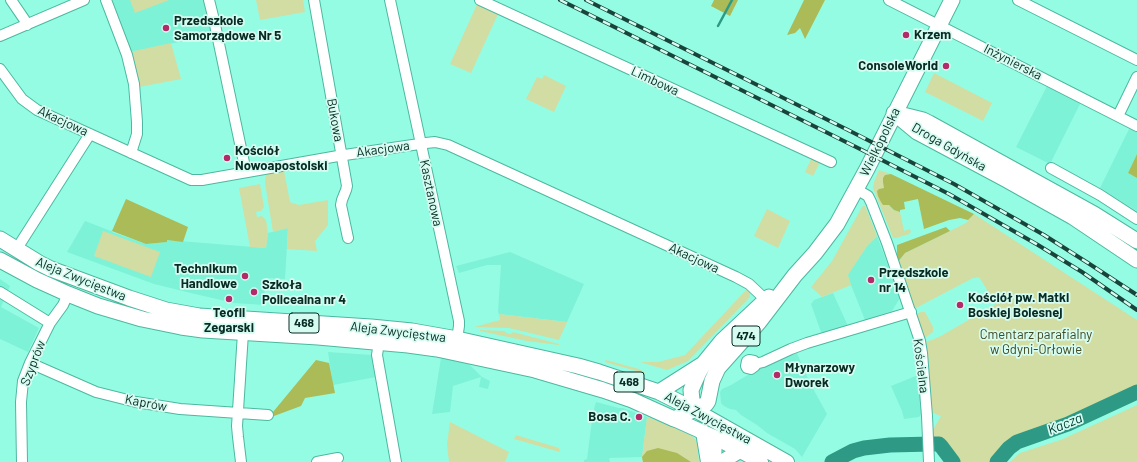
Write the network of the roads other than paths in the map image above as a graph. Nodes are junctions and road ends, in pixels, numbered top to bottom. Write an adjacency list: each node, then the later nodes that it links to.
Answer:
1 (10, 0): 11 (street)
2 (84, 0): 11 (street)
3 (106, 0): 22 (street)
4 (209, 0): 26 (street)
5 (314, 0): 23 (street, Bukowa)
6 (390, 0): 21 (street, Kasztanowa)
7 (480, 0): 24 (street, Limbowa)
8 (889, 0): 12 (street, Inżynierska)
9 (952, 0): 12 (main road, Wielkopolska / 474)
10 (1018, 0): 14 (street)
11 (27, 25): 13 (street)
12 (939, 25): 17 (main road, Wielkopolska / 474); 18 (street, Inżynierska)
13 (0, 36)
14 (1137, 60)
15 (0, 69): 20 (street, Akacjowa)
16 (1137, 77): 18 (street)
17 (894, 113): 27 (main road, Wielkopolska / 474); 31 (main road, Droga Gdyńska); 34 (main road, Droga Gdyńska)
18 (1118, 116): 19 (street, Inżynierska)
19 (1137, 126)
20 (90, 134): 22 (street, Akacjowa); 32 (street)
21 (420, 144): 23 (street, Akacjowa); 38 (street, Akacjowa); 42 (street, Kasztanowa)
22 (131, 153): 26 (street, Akacjowa)
23 (342, 156): 26 (street, Akacjowa); 29 (street, Bukowa)
24 (830, 162)
25 (1051, 168): 28 (street)
26 (246, 172)
27 (856, 189): 35 (main road, Wielkopolska / 474); 39 (street, Kościelna)
28 (1137, 219)
29 (348, 238)
30 (0, 239): 32 (main road, Aleja Zwycięstwa / 468)
31 (1137, 241)
32 (16, 250): 42 (main road, Aleja Zwycięstwa / 468)
33 (0, 260): 37 (main road, Aleja Zwycięstwa / 468)
34 (1137, 260)
35 (795, 275): 38 (main road, Wielkopolska / 474); 48 (main road, Wielkopolska / 474)
36 (0, 292): 40 (street)
37 (68, 294): 40 (street, Szyprów); 41 (main road, Aleja Zwycięstwa / 468)
38 (766, 300): 45 (main road, Wielkopolska / 474)
39 (910, 312): 46 (street); 66 (street, Kościelna)
40 (50, 323): 44 (street, Szyprów)
41 (243, 333): 43 (main road, Aleja Zwycięstwa / 468); 49 (street)
42 (457, 339): 47 (main road, Aleja Zwycięstwa / 468)
43 (379, 342): 52 (main road, Aleja Zwycięstwa / 468); 60 (street)
44 (30, 363): 49 (street, Kaprów); 57 (street, Szyprów)
45 (704, 363): 47 (main road, Wielkopolska / 474); 48 (main road, Wielkopolska / 474)
46 (755, 364)
47 (659, 392): 48 (main road, Aleja Zwycięstwa / 468)
48 (702, 406): 51 (main road, Aleja Zwycięstwa / 468); 52 (main road); 53 (main road, 474)
49 (238, 413): 50 (street, Kaprów); 58 (street)
50 (268, 415)
51 (711, 418): 53 (main road); 54 (main road); 65 (main road, Aleja Zwycięstwa / 468)
52 (674, 419): 53 (main road, Aleja Zwycięstwa / 468)
53 (702, 432): 54 (main road, Aleja Zwycięstwa / 468); 61 (street)
54 (716, 438): 55 (main road, Aleja Zwycięstwa / 468); 62 (street)
55 (740, 451): 63 (main road); 64 (main road, Aleja Zwycięstwa / 468)
56 (338, 458): 59 (street)
57 (22, 462)
58 (241, 462)
59 (317, 462)
60 (396, 462)
61 (707, 462)
62 (715, 462)
63 (721, 462)
64 (761, 462)
65 (787, 462)
66 (929, 462)

